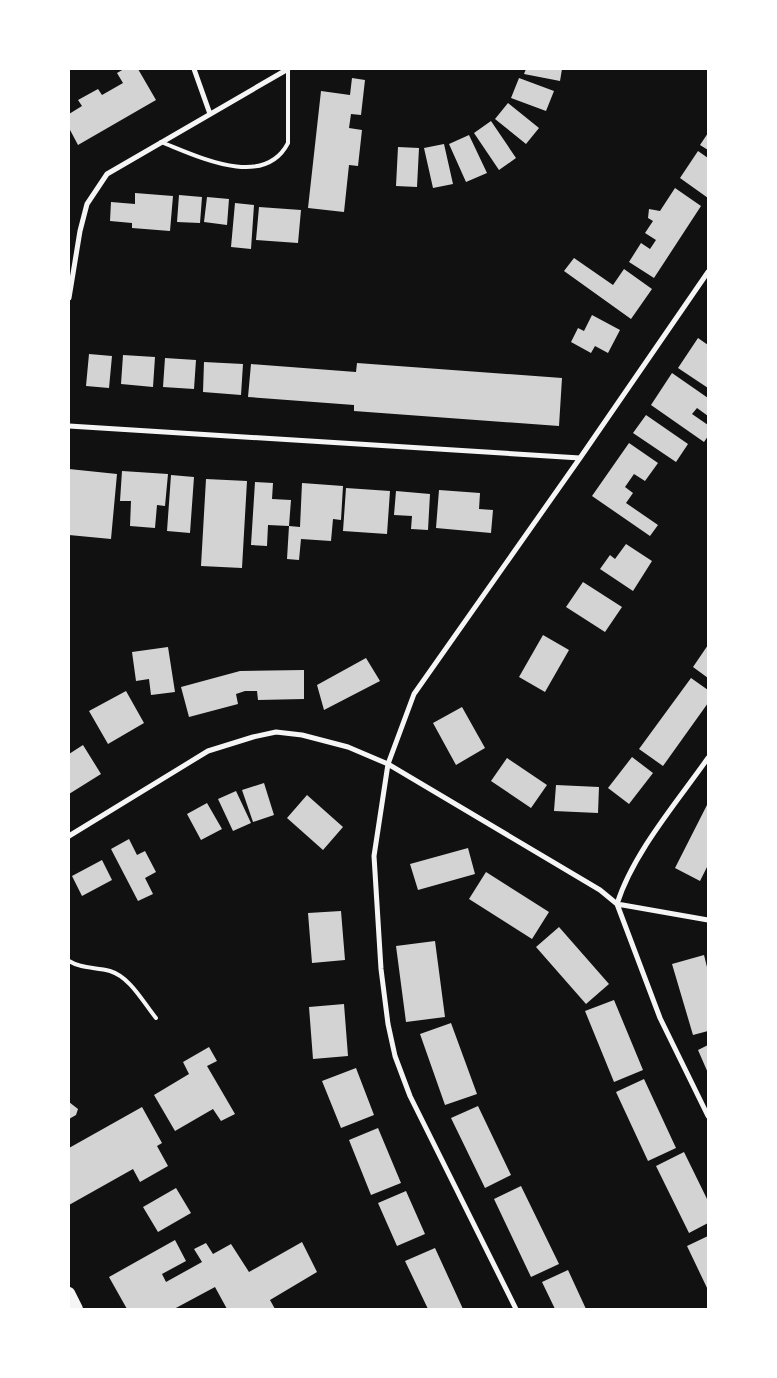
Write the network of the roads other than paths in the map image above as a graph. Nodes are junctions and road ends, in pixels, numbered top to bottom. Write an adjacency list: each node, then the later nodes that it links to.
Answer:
1 (194, 69): 3 (street)
2 (288, 69): 3 (street); 4 (lane)
3 (210, 114): 4 (street)
4 (161, 142): 6 (street)
5 (708, 272): 8 (street)
6 (69, 298)
7 (69, 426): 8 (street)
8 (580, 458): 10 (street)
9 (708, 758): 12 (street)
10 (388, 764): 11 (street); 12 (street); 19 (street)
11 (69, 836)
12 (617, 904): 13 (street); 16 (street)
13 (708, 920)
14 (69, 961): 15 (lane)
15 (156, 1018)
16 (708, 1116)
17 (69, 1293): 18 (main road)
18 (77, 1309)
19 (516, 1309)

